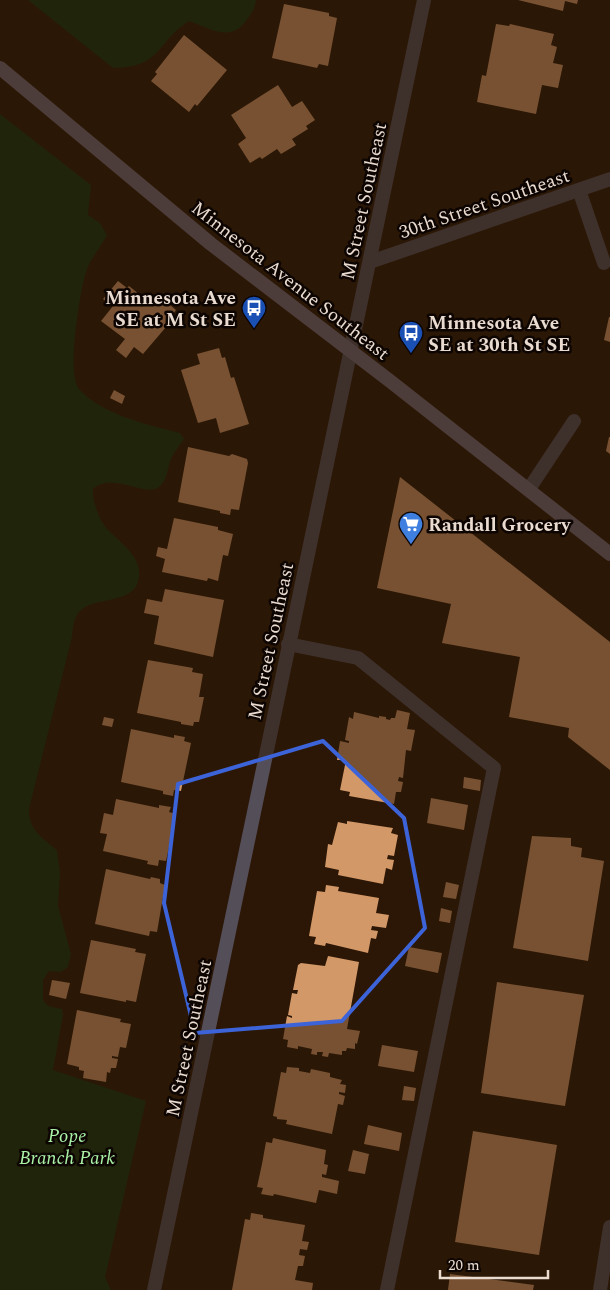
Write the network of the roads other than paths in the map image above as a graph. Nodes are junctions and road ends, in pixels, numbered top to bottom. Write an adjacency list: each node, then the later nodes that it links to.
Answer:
1 (424, 0): 5 (street, M Street Southeast)
2 (0, 68): 7 (main road, Minnesota Avenue Southeast)
3 (610, 179): 4 (street, 30th Street Southeast)
4 (579, 190): 5 (street, 30th Street Southeast); 6 (street)
5 (370, 262): 7 (street, M Street Southeast)
6 (604, 263)
7 (350, 351): 9 (main road, Minnesota Avenue Southeast); 11 (street, M Street Southeast)
8 (574, 421): 9 (street)
9 (529, 489): 10 (main road, Minnesota Avenue Southeast)
10 (610, 554)
11 (288, 644): 13 (street, M Street Southeast); 14 (street)
12 (610, 1227): 15 (street)
13 (154, 1290)
14 (387, 1290)
15 (600, 1290)

